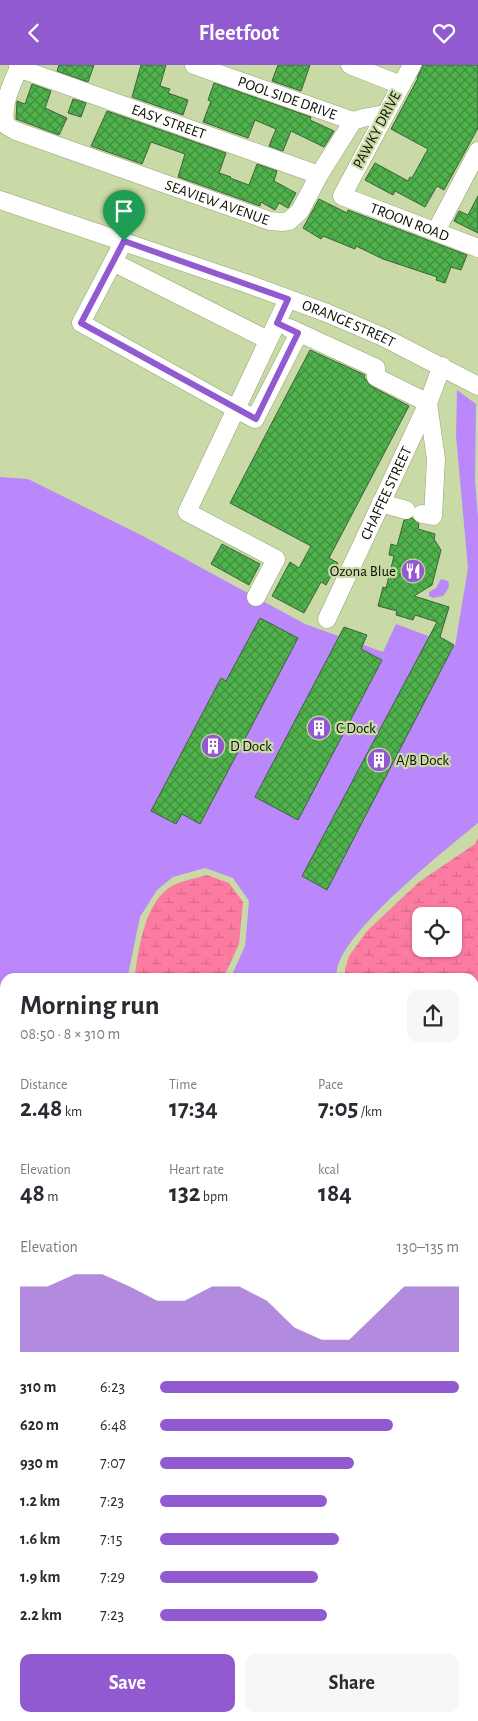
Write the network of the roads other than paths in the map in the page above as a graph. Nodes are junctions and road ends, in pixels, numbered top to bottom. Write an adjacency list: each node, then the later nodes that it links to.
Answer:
1 (194, 65): 7 (street, POOL SIDE DRIVE)
2 (350, 65): 5 (street)
3 (412, 65): 5 (street, PAWKY DRIVE)
4 (19, 67): 9 (street, EASY STREET); 9 (street, SEAVIEW AVENUE)
5 (401, 85): 6 (street, PAWKY DRIVE)
6 (385, 114): 7 (street); 10 (street, PAWKY DRIVE)
7 (353, 121): 9 (street, SEAVIEW AVENUE)
8 (478, 151): 12 (street)
9 (319, 175)
10 (342, 196): 12 (street, TROON ROAD)
11 (0, 200): 13 (street, ORANGE STREET)
12 (436, 231): 14 (street, TROON ROAD)
13 (124, 241): 15 (street); 16 (street, ORANGE STREET)
14 (478, 248)
15 (113, 262): 19 (street); 23 (street)
16 (288, 299): 17 (street); 20 (street, ORANGE STREET)
17 (277, 323): 18 (street); 19 (street)
18 (298, 333): 22 (street); 23 (street)
19 (268, 340): 23 (street)
20 (442, 366): 21 (street, ORANGE STREET); 22 (street, CHAFFEE STREET)
21 (472, 382)
22 (428, 403): 24 (street, CHAFFEE STREET); 24 (street)
23 (236, 409): 25 (street)
24 (381, 503): 26 (street, CHAFFEE STREET)
25 (256, 597)
26 (326, 619)

